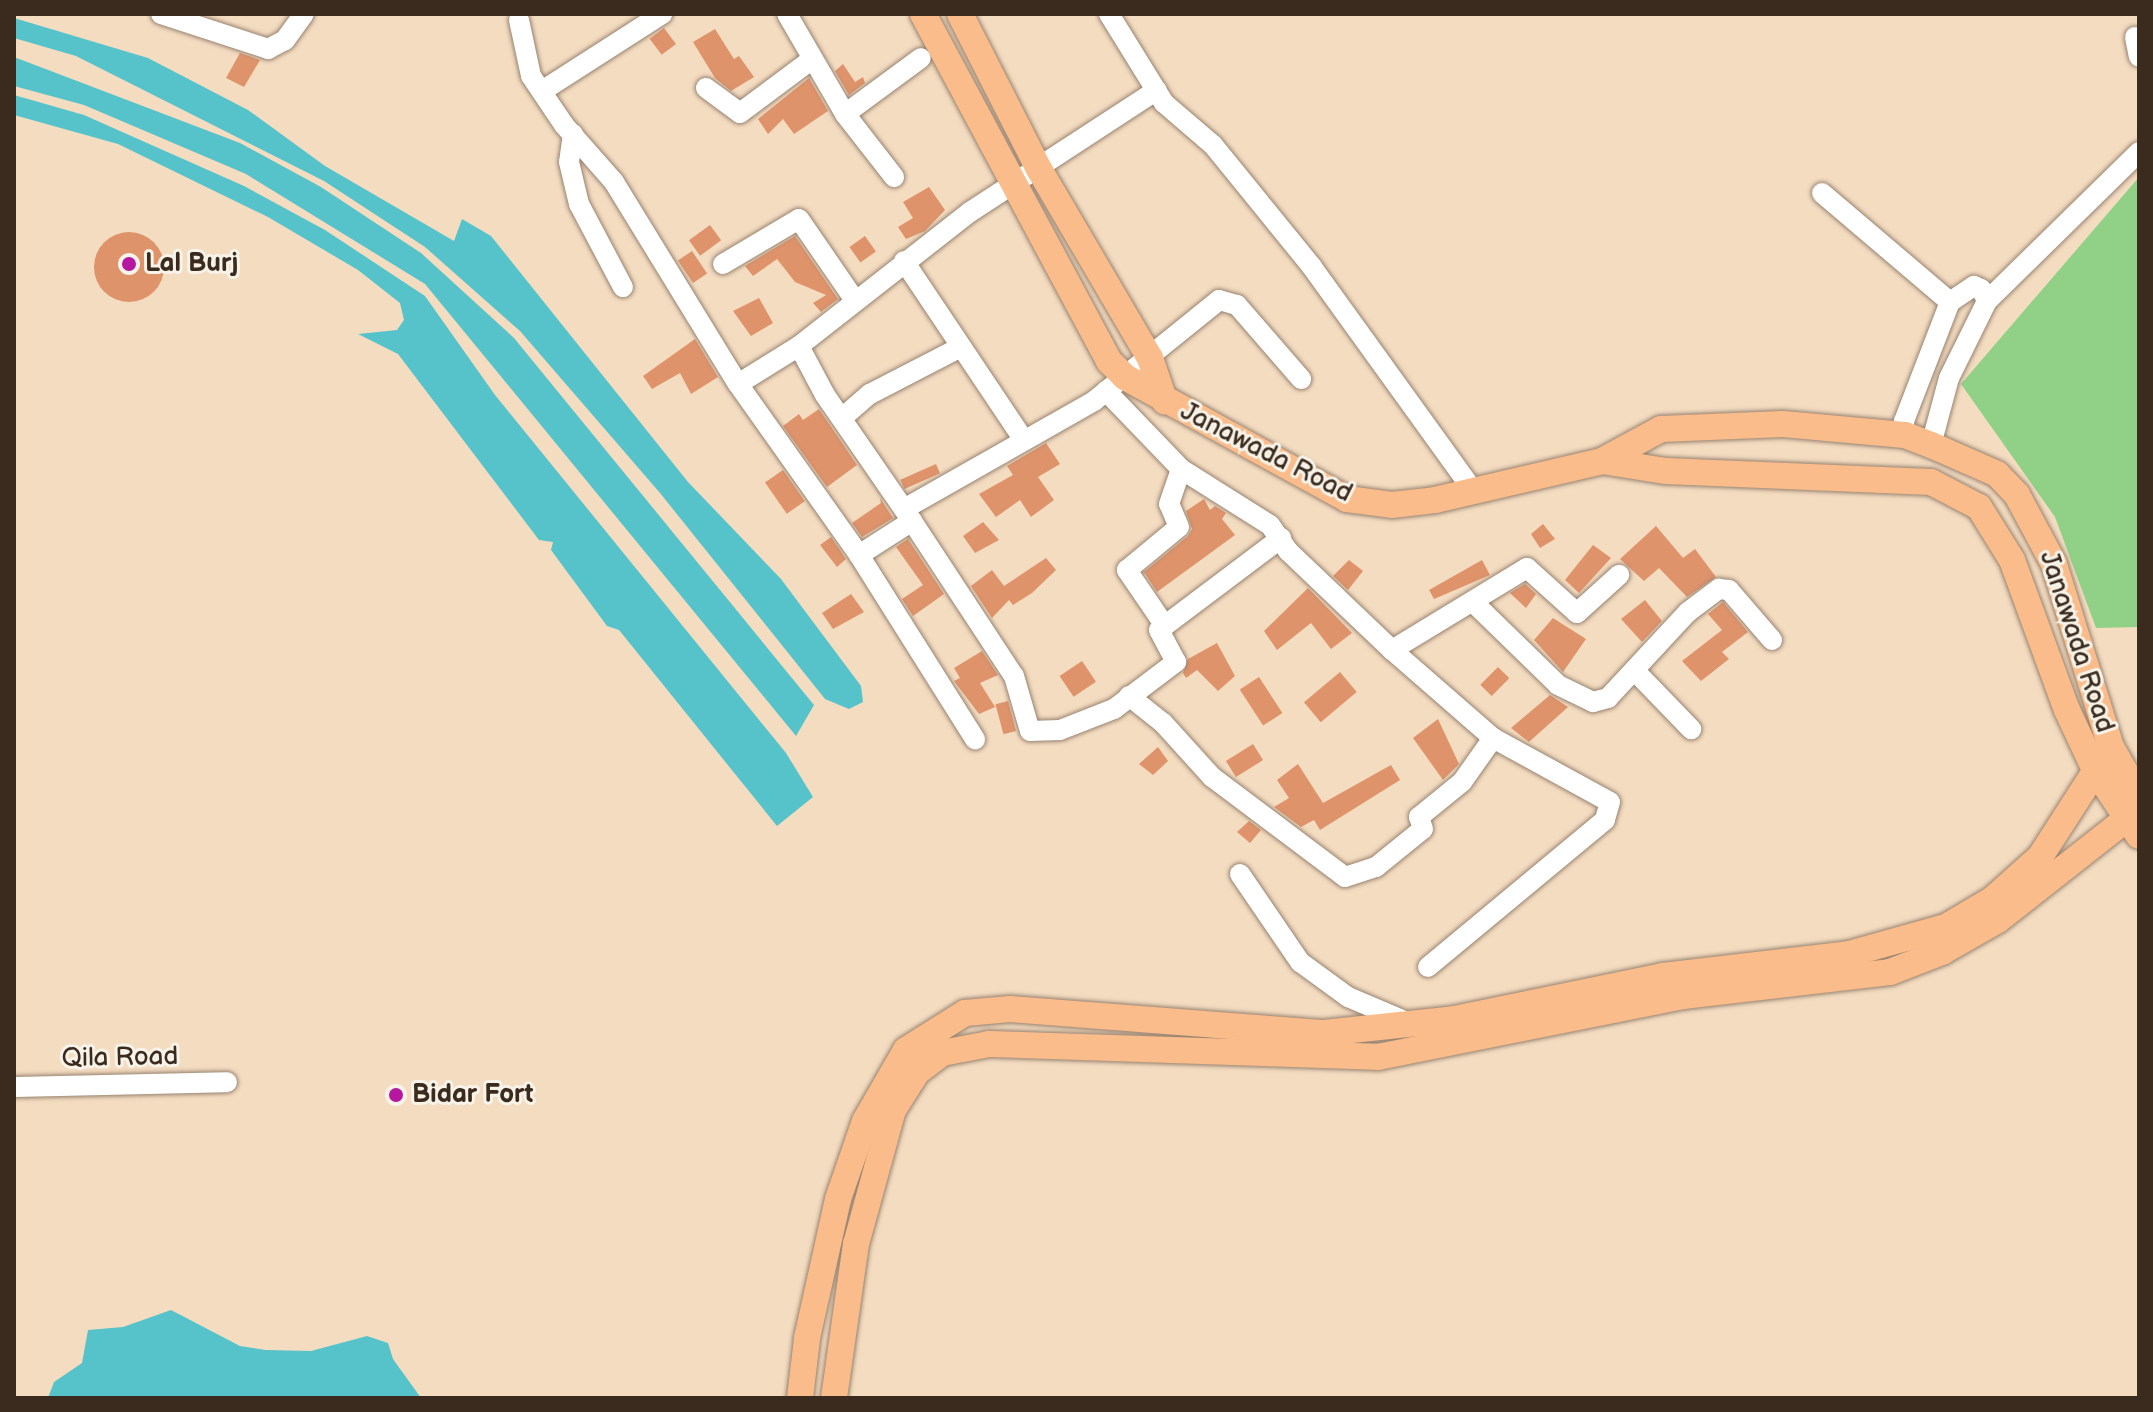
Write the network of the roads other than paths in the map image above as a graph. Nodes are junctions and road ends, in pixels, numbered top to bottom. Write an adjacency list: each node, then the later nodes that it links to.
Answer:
1 (161, 14): 2 (street)
2 (304, 14)
3 (662, 14): 13 (street)
4 (787, 14): 10 (street)
5 (923, 14): 19 (main road, Janawada Road)
6 (960, 14): 17 (main road, Janawada Road)
7 (1109, 14): 12 (street)
8 (518, 16): 13 (street)
9 (921, 58): 14 (street)
10 (811, 60): 11 (street); 14 (street)
11 (706, 88)
12 (1157, 90): 17 (street); 40 (street)
13 (542, 91): 15 (street)
14 (845, 114): 18 (street)
15 (573, 134): 23 (street); 31 (street)
16 (2139, 152): 25 (street)
17 (1039, 169): 19 (street); 29 (main road, Janawada Road)
18 (894, 177)
19 (1013, 185): 21 (street); 32 (main road, Janawada Road)
20 (1822, 193): 26 (street)
21 (904, 261): 24 (street); 28 (street)
22 (723, 264): 24 (street)
23 (623, 287)
24 (854, 299): 27 (street)
25 (1987, 301): 26 (street); 37 (street)
26 (1950, 302): 35 (street)
27 (799, 346): 31 (street); 34 (street)
28 (961, 347): 34 (street); 36 (street)
29 (1150, 358): 30 (street); 32 (street); 33 (main road, Janawada Road)
30 (1301, 379)
31 (738, 384): 43 (street)
32 (1115, 384): 33 (main road, Janawada Road); 36 (street); 39 (street)
33 (1165, 402): 40 (main road, Janawada Road)
34 (842, 418): 41 (street)
35 (1905, 435): 37 (main road, Janawada Road); 38 (main road, Janawada Road)
36 (1022, 437): 41 (street)
37 (1931, 445): 54 (main road, Janawada Road)
38 (1602, 461): 40 (main road, Janawada Road); 55 (main road, Janawada Road)
39 (1181, 469): 42 (street); 46 (street)
40 (1472, 489)
41 (908, 515): 43 (street); 50 (street)
42 (1281, 538): 46 (street); 48 (street)
43 (859, 555): 53 (street)
44 (1619, 575): 45 (street)
45 (1474, 603): 48 (street); 49 (street)
46 (1165, 626): 50 (street)
47 (1772, 640): 49 (street)
48 (1392, 650): 52 (street)
49 (1635, 671): 51 (street)
50 (1129, 696): 52 (street)
51 (1691, 729)
52 (1493, 738): 59 (street)
53 (975, 739)
54 (2111, 747): 55 (main road); 56 (main road, Janawada Road)
55 (2095, 770): 57 (main road, Janawada Road); 60 (main road)
56 (2139, 796)
57 (2135, 822): 64 (main road)
58 (1240, 874): 60 (street)
59 (1428, 967)
60 (1415, 1025): 63 (main road)
61 (227, 1082): 62 (street, Qila Road)
62 (14, 1087)
63 (838, 1199): 64 (main road); 65 (main road)
64 (866, 1207): 66 (main road)
65 (800, 1398)
66 (834, 1398)

